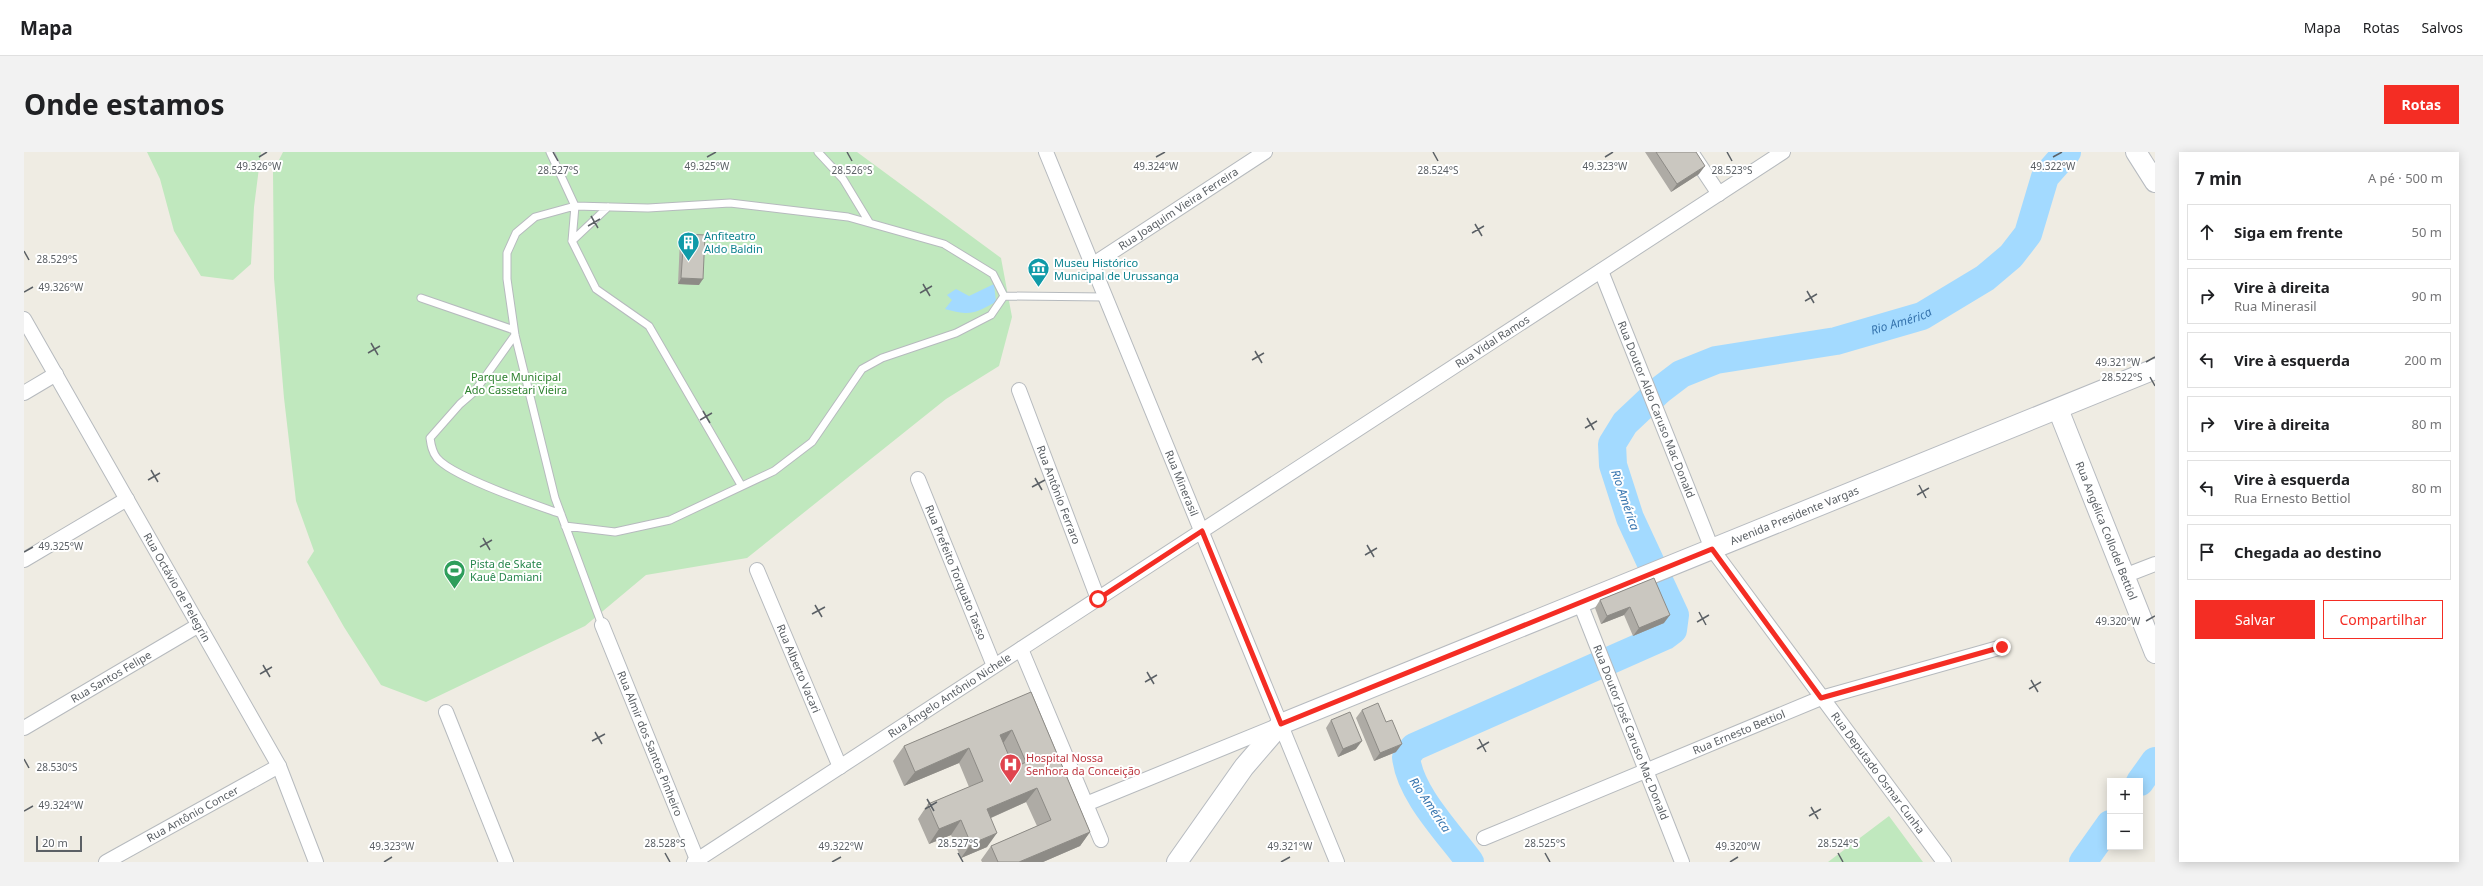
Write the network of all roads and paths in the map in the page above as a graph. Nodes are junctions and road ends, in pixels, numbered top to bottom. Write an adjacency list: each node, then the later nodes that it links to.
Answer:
1 (550, 152): 10 (lane)
2 (818, 152): 12 (lane)
3 (1046, 152): 14 (street, Rua Minerasil)
4 (1265, 152): 14 (street, Rua Joaquim Vieira Ferreira)
5 (1691, 152): 9 (street)
6 (1783, 152): 9 (street, Rua Vidal Ramos)
7 (2136, 152): 8 (street)
8 (2155, 182)
9 (1718, 194): 15 (street, Rua Vidal Ramos)
10 (575, 206): 11 (lane); 13 (lane); 20 (lane)
11 (608, 207): 12 (lane); 13 (lane)
12 (869, 222): 16 (lane)
13 (572, 241): 27 (lane)
14 (1092, 265): 17 (street, Rua Minerasil)
15 (1601, 270): 31 (street, Rua Vidal Ramos); 32 (street, Rua Doutor Aldo Caruso Mac Donald)
16 (1004, 296): 17 (lane); 27 (lane)
17 (1105, 297): 31 (street, Rua Minerasil)
18 (421, 298): 20 (lane)
19 (24, 319): 22 (street, Rua Octávio de Pelegrin)
20 (514, 332): 29 (lane); 29 (lane)
21 (2155, 369): 25 (street, Avenida Presidente Vargas)
22 (56, 374): 24 (street); 28 (street, Rua Octávio de Pelegrin)
23 (1019, 390): 37 (street, Rua Antônio Ferraro)
24 (24, 393)
25 (2058, 408): 32 (street, Avenida Presidente Vargas); 36 (street, Rua Angélica Collodel Bettiol)
26 (918, 479): 44 (street, Rua Prefeito Torquato Tasso)
27 (741, 485): 30 (lane)
28 (127, 499): 33 (street); 39 (street, Rua Octávio de Pelegrin)
29 (561, 514): 30 (lane)
30 (565, 526): 40 (lane)
31 (1202, 531): 37 (street, Rua Ângelo Antônio Nichele); 47 (street, Rua Minerasil)
32 (1712, 549): 38 (street, Avenida Presidente Vargas); 45 (street, Rua Deputado Osmar Cunha)
33 (24, 560)
34 (2155, 564): 36 (street)
35 (757, 570): 50 (street, Rua Alberto Vacari)
36 (2124, 576): 43 (street, Rua Angélica Collodel Bettiol)
37 (1098, 599): 42 (street, Rua Ângelo Antônio Nichele)
38 (1580, 603): 47 (street, Avenida Presidente Vargas); 51 (street, Rua Doutor José Caruso Mac Donald)
39 (198, 625): 48 (street, Rua Santos Felipe); 49 (street, Rua Octávio de Pelegrin)
40 (602, 625): 55 (street, Rua Almir dos Santos Pinheiro)
41 (2002, 647): 45 (street, Rua Ernesto Bettiol)
42 (1021, 649): 44 (street, Rua Ângelo Antônio Nichele); 52 (street)
43 (2155, 654)
44 (994, 666): 50 (street, Rua Ângelo Antônio Nichele)
45 (1821, 698): 51 (street, Rua Ernesto Bettiol); 62 (street, Rua Deputado Osmar Cunha)
46 (446, 712): 58 (street)
47 (1281, 724): 52 (street, Avenida Presidente Vargas); 59 (street); 60 (street, Rua Minerasil)
48 (24, 728)
49 (279, 766): 56 (street, Rua Antônio Concer); 57 (street, Rua Octávio de Pelegrin)
50 (840, 767): 55 (street, Rua Ângelo Antônio Nichele)
51 (1646, 771): 53 (street, Rua Ernesto Bettiol); 61 (street, Rua Doutor José Caruso Mac Donald)
52 (1086, 804): 54 (street)
53 (1484, 838)
54 (1101, 840)
55 (696, 861)
56 (106, 862)
57 (316, 862)
58 (506, 862)
59 (1177, 862)
60 (1337, 862)
61 (1682, 862)
62 (1944, 862)

